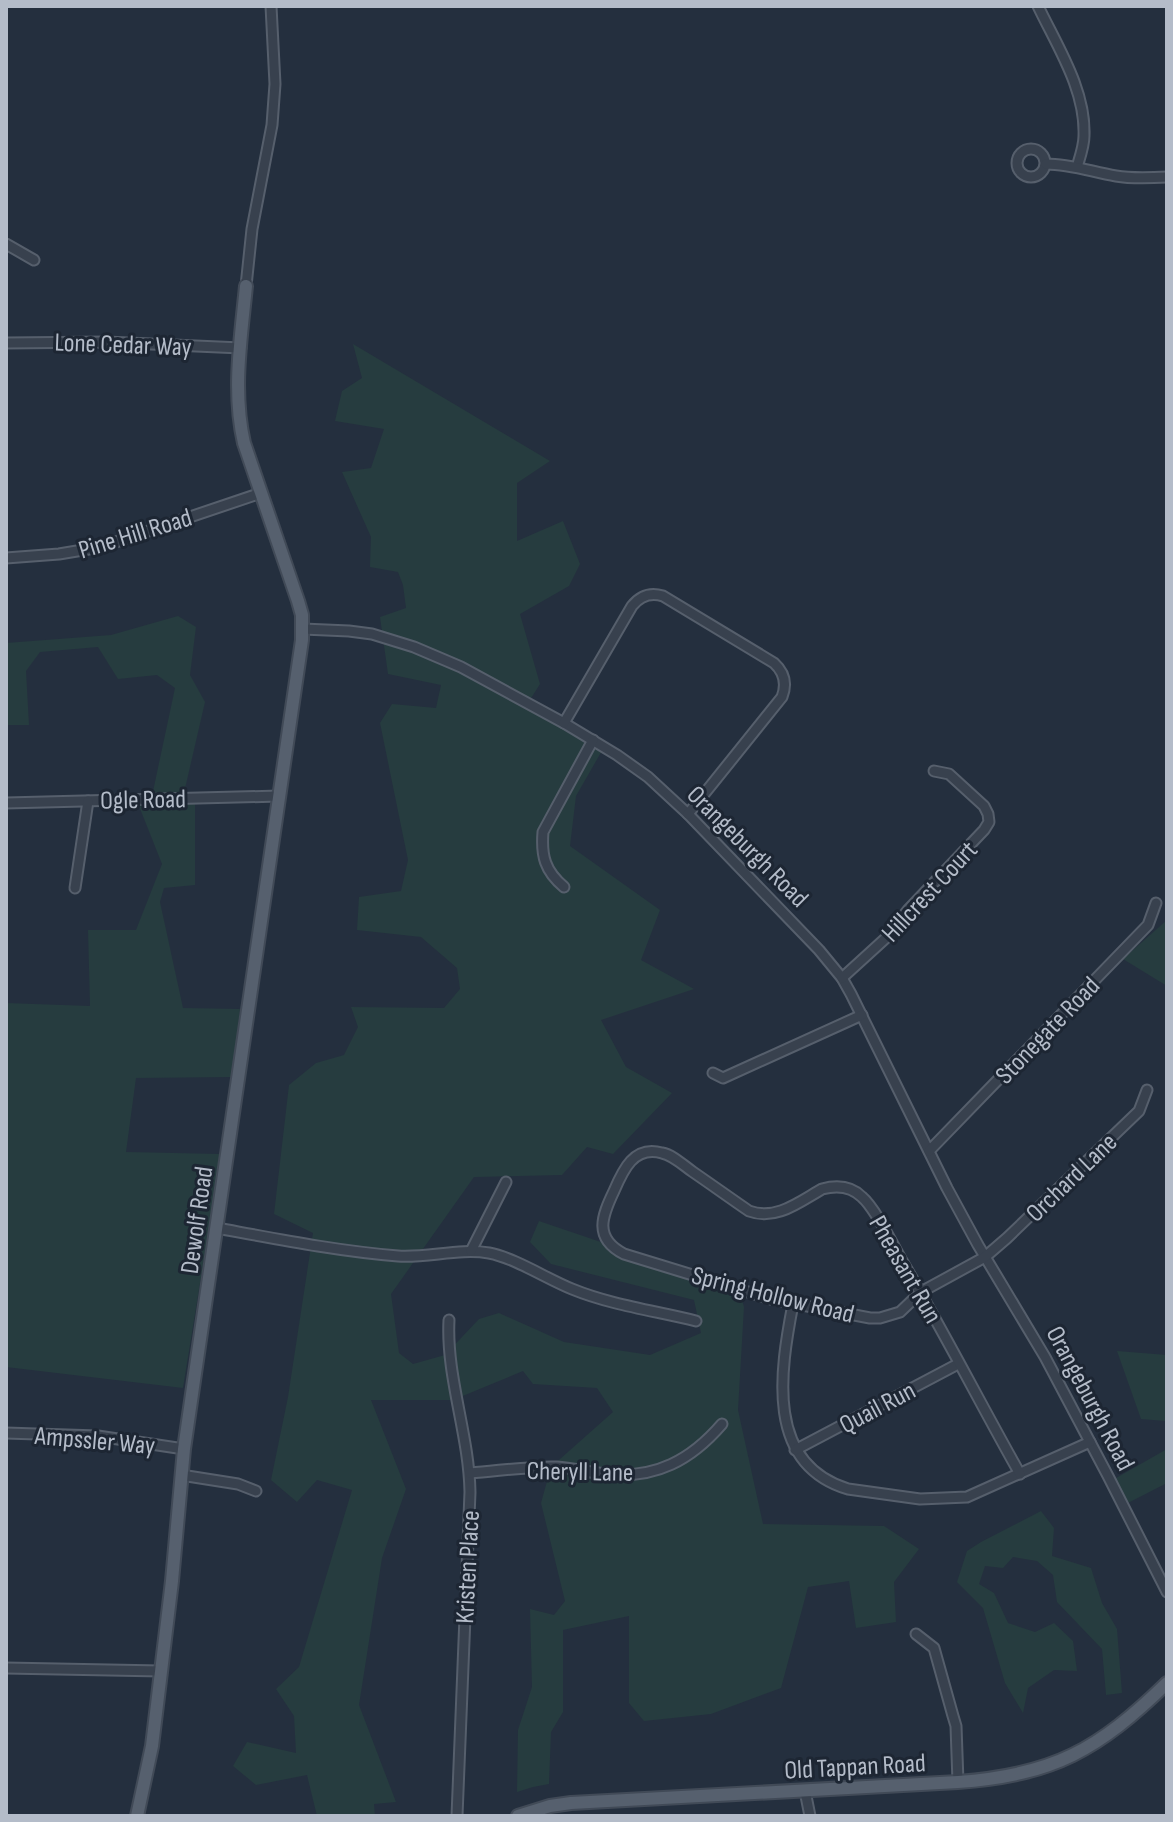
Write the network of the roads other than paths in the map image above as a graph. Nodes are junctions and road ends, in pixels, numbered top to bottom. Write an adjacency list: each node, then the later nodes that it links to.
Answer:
1 (271, 6): 8 (street)
2 (1038, 6): 4 (street)
3 (1046, 164): 4 (street)
4 (1077, 167): 5 (street)
5 (1167, 177)
6 (6, 244): 7 (street)
7 (34, 260)
8 (246, 286): 10 (main road)
9 (6, 343): 10 (street, Lone Cedar Way)
10 (241, 348): 11 (main road)
11 (261, 493): 12 (street, Pine Hill Road); 13 (main road)
12 (6, 558)
13 (303, 629): 14 (street, Orangeburgh Road); 17 (main road, Dewolf Road)
14 (564, 723): 15 (street, Orangeburgh Road); 20 (street)
15 (593, 740): 20 (street, Orangeburgh Road); 21 (street)
16 (934, 771): 24 (street, Hillcrest Court)
17 (279, 796): 18 (street, Ogle Road); 31 (main road, Dewolf Road)
18 (88, 801): 19 (street, Ogle Road); 22 (street)
19 (6, 803)
20 (688, 814): 24 (street, Orangeburgh Road)
21 (564, 887)
22 (75, 888)
23 (1156, 903): 28 (street, Stonegate Road)
24 (842, 978): 25 (street, Orangeburgh Road)
25 (862, 1015): 26 (street); 28 (street, Orangeburgh Road)
26 (713, 1073)
27 (1147, 1090): 33 (street, Orchard Lane)
28 (929, 1151): 33 (street, Orangeburgh Road)
29 (506, 1182): 32 (street)
30 (615, 1189): 34 (street, Pheasant Run); 35 (street, Spring Hollow Road)
31 (217, 1228): 32 (street); 42 (main road, Dewolf Road)
32 (471, 1251): 37 (street)
33 (985, 1257): 34 (street, Spring Hollow Road); 41 (street, Orangeburgh Road)
34 (921, 1292): 35 (street, Spring Hollow Road); 38 (street, Pheasant Run)
35 (793, 1304): 43 (street)
36 (449, 1320): 44 (street, Kristen Place)
37 (696, 1321)
38 (958, 1364): 43 (street, Quail Run); 45 (street, Pheasant Run)
39 (722, 1424): 44 (street, Cheryll Lane)
40 (6, 1433): 42 (street, Ampssler Way)
41 (1090, 1442): 45 (street); 48 (street, Orangeburgh Road)
42 (184, 1449): 46 (main road, Dewolf Road)
43 (795, 1450): 45 (street)
44 (470, 1473): 56 (street, Kristen Place)
45 (1020, 1474)
46 (181, 1475): 47 (street); 51 (main road, Dewolf Road)
47 (256, 1491)
48 (1167, 1592)
49 (916, 1634): 53 (street)
50 (6, 1668): 51 (street)
51 (161, 1671): 55 (main road, Dewolf Road)
52 (1167, 1683): 53 (main road, Old Tappan Road)
53 (958, 1782): 54 (main road, Old Tappan Road)
54 (805, 1791): 57 (main road, Old Tappan Road); 58 (street)
55 (137, 1816)
56 (457, 1816)
57 (518, 1816)
58 (810, 1816)

